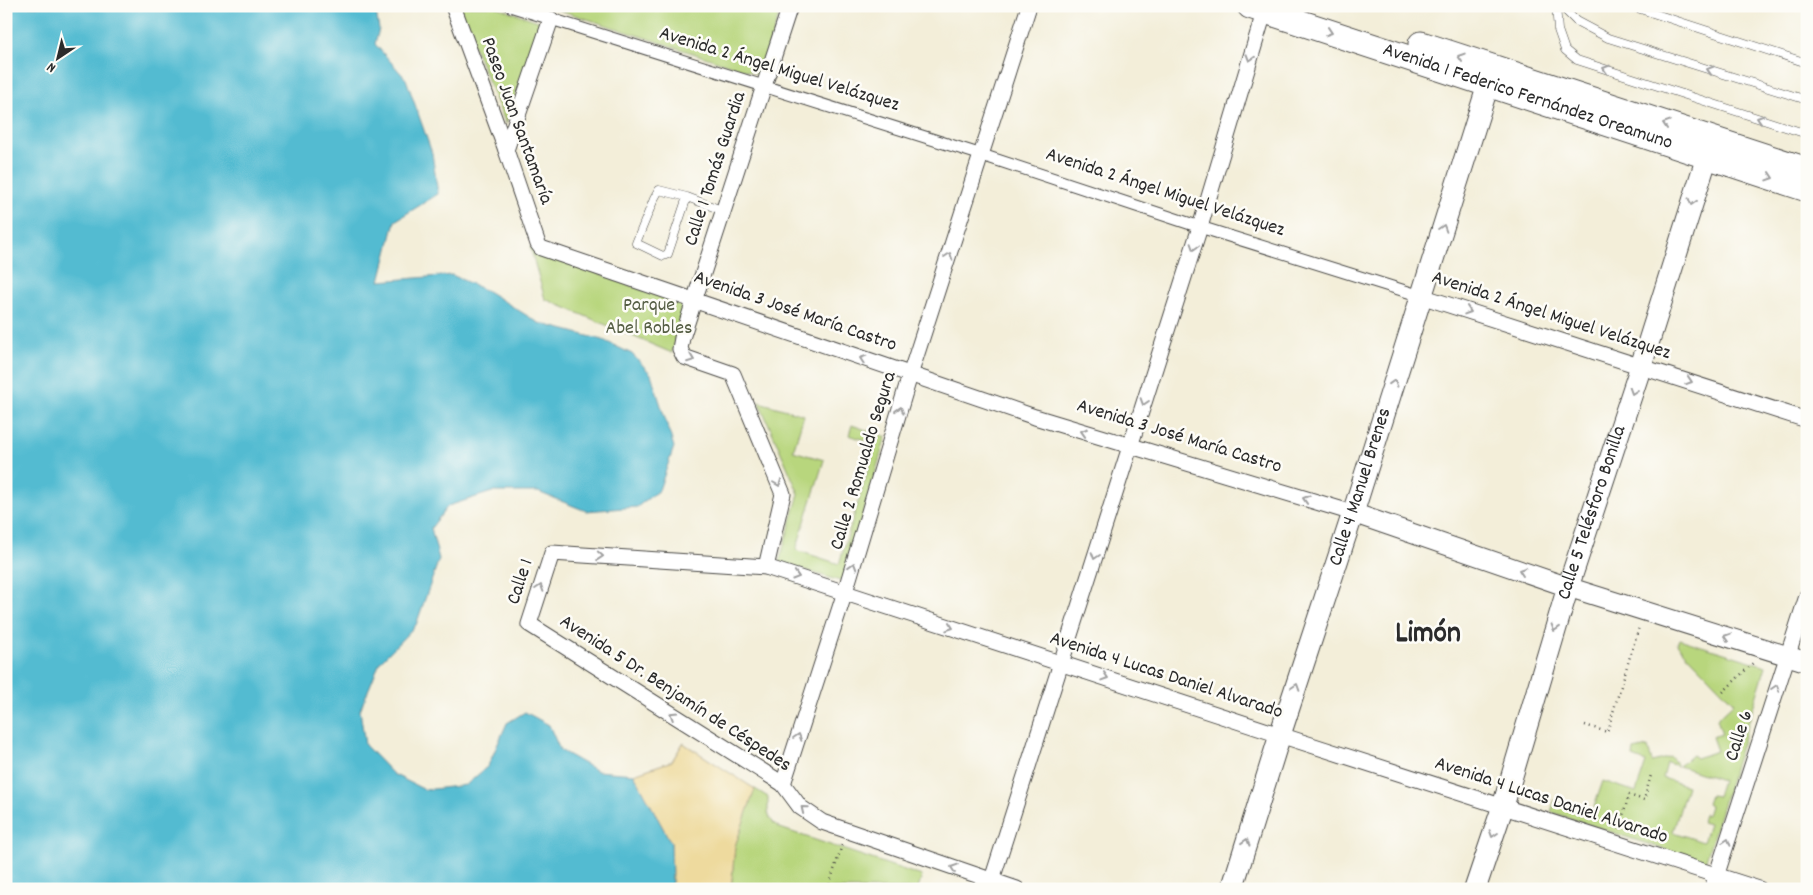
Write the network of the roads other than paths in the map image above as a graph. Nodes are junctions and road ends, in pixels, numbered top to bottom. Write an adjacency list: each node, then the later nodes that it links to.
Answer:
1 (453, 6): 17 (street, Paseo Juan Santamaría)
2 (510, 6): 10 (street, Avenida 2 Ángel Miguel Velázquez)
3 (790, 6): 13 (street, Calle 1 Tomás Guardia)
4 (1029, 6): 18 (street, Calle 2 Romualdo Segura)
5 (1302, 6): 12 (highway, Avenida 1 Federico Fernández Oreamuno, one-way to 5)
6 (1556, 6): 15 (lane, one-way to 6)
7 (1561, 6): 14 (lane, one-way to 7)
8 (1631, 6): 11 (lane)
9 (1260, 8): 12 (highway, Avenida 1 Federico Fernández Oreamuno, one-way to 12); 23 (street, one-way to 23)
10 (551, 20): 13 (street, Avenida 2 Ángel Miguel Velázquez); 17 (street)
11 (1807, 63)
12 (1491, 76): 16 (highway, Avenida 1 Federico Fernández Oreamuno); 25 (main road, Calle 4 Manuel Brenes, one-way to 12)
13 (764, 87): 18 (street, Avenida 2 Ángel Miguel Velázquez); 22 (street, Calle 1 Tomás Guardia)
14 (1807, 100)
15 (1807, 134)
16 (1710, 147): 19 (highway, Avenida 1 Federico Fernández Oreamuno); 20 (highway, Avenida 1 Federico Fernández Oreamuno, one-way to 20); 27 (main road, Calle 5 Telésforo Bonilla, one-way to 27)
17 (506, 150): 24 (street, Paseo Juan Santamaría)
18 (982, 155): 23 (street, Avenida 2 Ángel Miguel Velázquez); 28 (street, Calle 2 Romualdo Segura, one-way to 18)
19 (1807, 170)
20 (1807, 189)
21 (687, 197): 21 (lane); 22 (lane)
22 (724, 211): 26 (street, Calle 1 Tomás Guardia)
23 (1200, 227): 25 (street, Avenida 2 Ángel Miguel Velázquez); 30 (street, one-way to 30)
24 (541, 248): 26 (street, Avenida 3 José María Castro)
25 (1421, 296): 27 (street, Avenida 2 Ángel Miguel Velázquez, one-way to 27); 31 (main road, Calle 4 Manuel Brenes, one-way to 25)
26 (694, 302): 28 (street, Avenida 3 José María Castro, one-way to 26); 33 (street, Calle 1 Tomás Guardia, one-way to 33)
27 (1641, 366): 29 (street, Avenida 2 Ángel Miguel Velázquez, one-way to 29); 34 (main road, Calle 5 Telésforo Bonilla, one-way to 34)
28 (910, 375): 30 (street, Avenida 3 José María Castro, one-way to 28); 35 (street, Calle 2 Romualdo Segura, one-way to 28)
29 (1807, 420)
30 (1130, 446): 31 (street, Avenida 3 José María Castro, one-way to 30); 40 (street, one-way to 40)
31 (1353, 514): 34 (street, Avenida 3 José María Castro, one-way to 31); 41 (main road, Calle 4 Manuel Brenes, one-way to 31)
32 (552, 553): 33 (street, Avenida 4 Lucas Daniel Alvarado, one-way to 33); 37 (street, Calle 1, one-way to 32)
33 (766, 567): 35 (street, Avenida 4 Lucas Daniel Alvarado, one-way to 35)
34 (1568, 586): 38 (street, Avenida 3 José María Castro, one-way to 34); 43 (main road, Calle 5 Telésforo Bonilla, one-way to 43)
35 (845, 592): 40 (street, Avenida 4 Lucas Daniel Alvarado, one-way to 40); 42 (street, Calle 2 Romualdo Segura, one-way to 35)
36 (1807, 596): 38 (street, Calle 6)
37 (529, 624): 42 (street, Avenida 5 Dr. Benjamín de Céspedes, one-way to 37)
38 (1787, 656): 39 (street, Avenida 3 José María Castro); 44 (street, Calle 6, one-way to 38)
39 (1807, 662)
40 (1062, 663): 41 (street, Avenida 4 Lucas Daniel Alvarado, one-way to 41); 45 (street)
41 (1280, 735): 43 (street, Avenida 4 Lucas Daniel Alvarado); 47 (main road, Calle 4 Manuel Brenes, one-way to 41)
42 (783, 784): 45 (street, Avenida 5 Dr. Benjamín de Céspedes, one-way to 42)
43 (1502, 806): 44 (street, Avenida 4 Lucas Daniel Alvarado); 48 (main road, Calle 5 Telésforo Bonilla, one-way to 48)
44 (1714, 882): 49 (street, Avenida 4 Lucas Daniel Alvarado)
45 (990, 884): 46 (street, Avenida 5 Dr. Benjamín de Céspedes)
46 (1017, 889)
47 (1232, 889)
48 (1475, 889)
49 (1758, 889)

